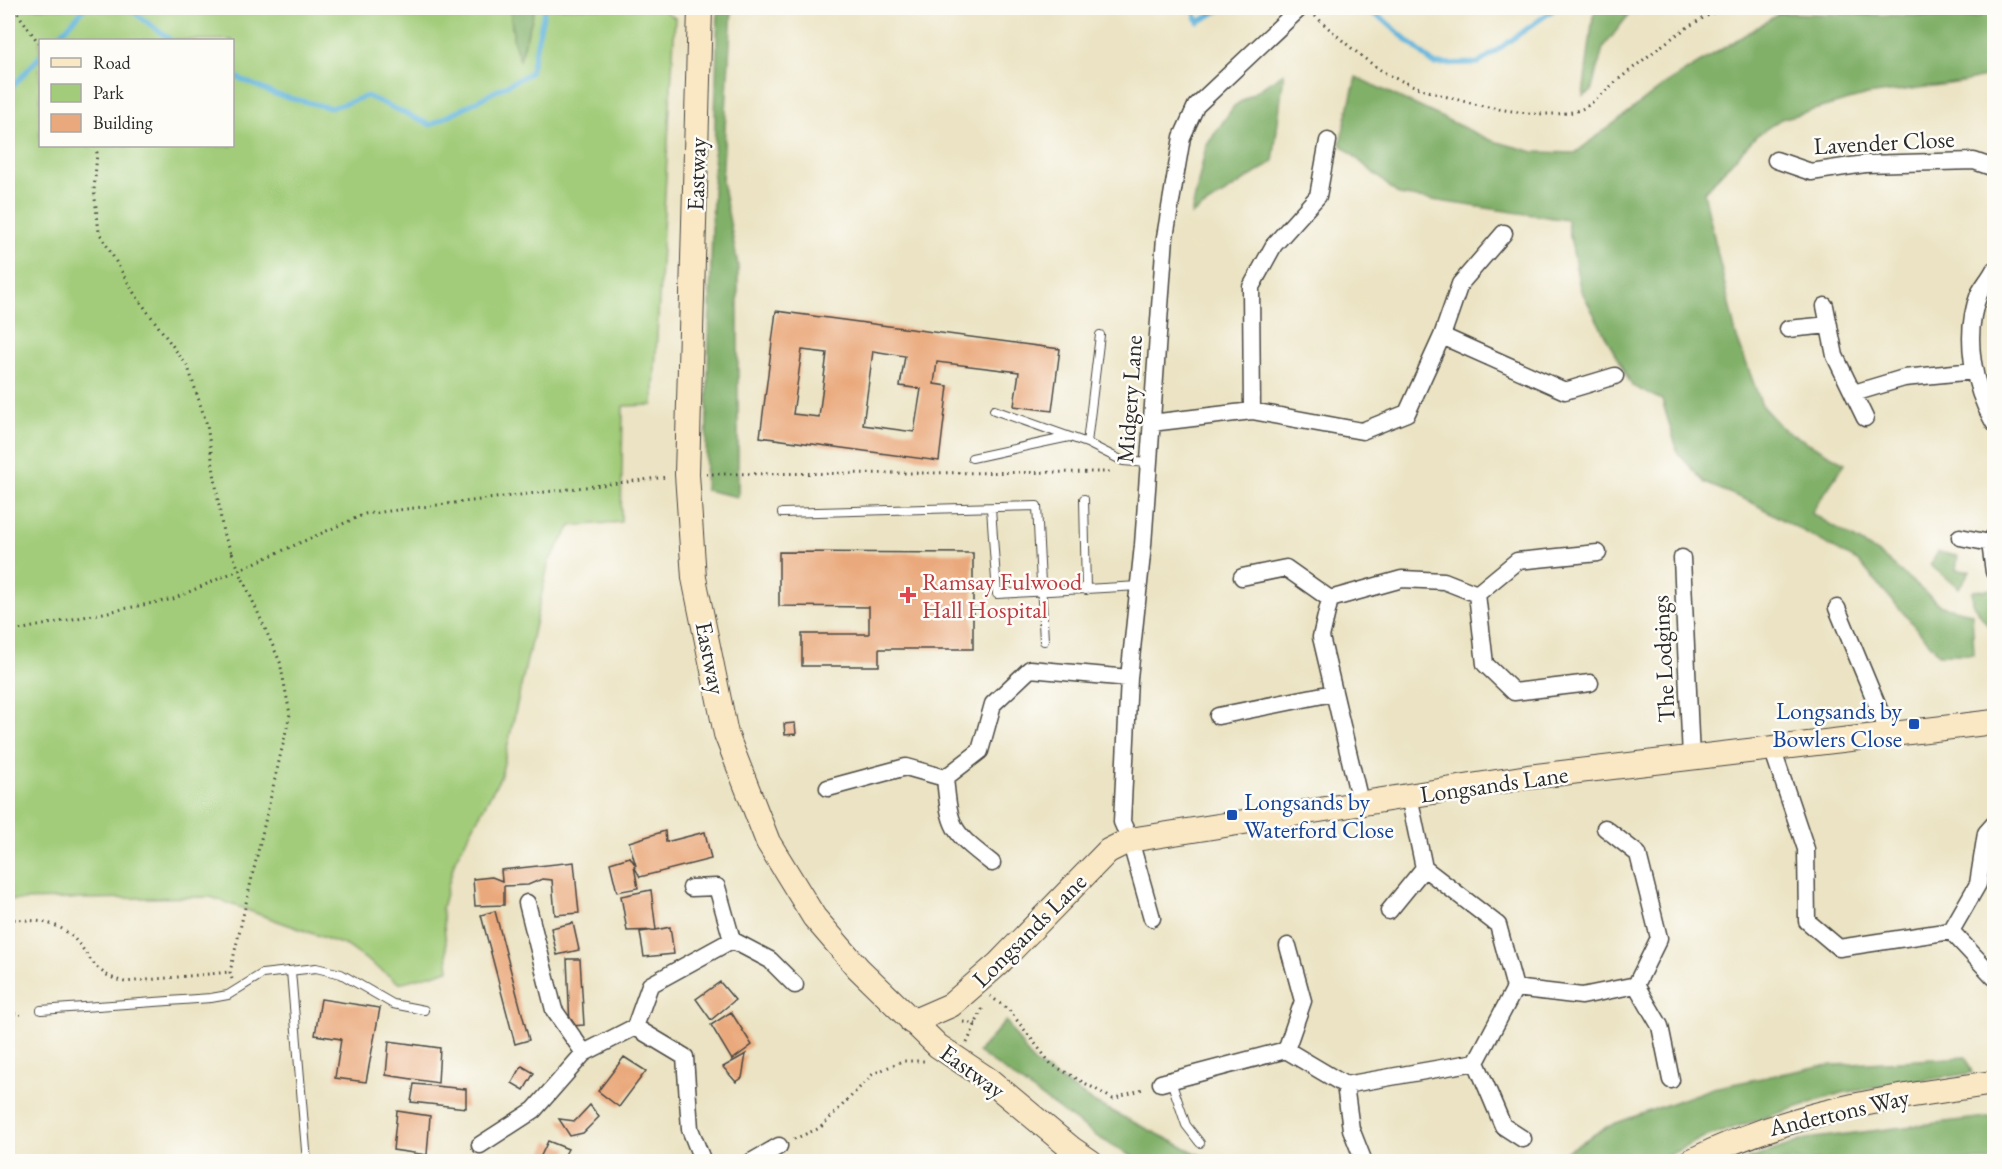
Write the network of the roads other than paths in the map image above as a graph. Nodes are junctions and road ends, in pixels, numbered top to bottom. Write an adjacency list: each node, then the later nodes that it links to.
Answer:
1 (700, 8): 73 (main road, Eastway)
2 (1307, 11): 19 (street, Midgery Lane)
3 (1328, 141): 17 (street)
4 (1776, 160): 5 (street, Lavender Close)
5 (1995, 168)
6 (1504, 234): 12 (street)
7 (1995, 270): 13 (street)
8 (1825, 306): 9 (street)
9 (1829, 325): 10 (street); 15 (street)
10 (1788, 329)
11 (1100, 335): 22 (lane)
12 (1442, 336): 14 (street); 17 (street)
13 (1974, 371): 15 (street); 20 (street)
14 (1615, 376)
15 (1854, 393): 18 (street)
16 (994, 410): 21 (lane)
17 (1252, 411): 19 (street)
18 (1865, 418)
19 (1151, 423): 24 (street, Midgery Lane)
20 (1995, 423)
21 (1070, 437): 22 (lane); 23 (lane)
22 (1087, 443): 24 (lane)
23 (972, 458)
24 (1149, 467): 34 (street, Midgery Lane)
25 (1083, 499): 35 (lane)
26 (991, 508): 27 (lane); 36 (lane); 36 (lane)
27 (782, 513)
28 (1960, 537): 29 (street)
29 (1992, 540): 32 (street)
30 (1598, 553): 37 (street)
31 (1682, 558): 48 (street, The Lodgings)
32 (1994, 572)
33 (1242, 577): 38 (street)
34 (1139, 586): 35 (lane); 41 (street, Midgery Lane)
35 (1086, 590): 36 (lane)
36 (1044, 593): 40 (lane)
37 (1477, 594): 38 (street); 42 (street)
38 (1330, 599): 43 (street)
39 (1837, 608): 46 (street)
40 (1044, 641)
41 (1129, 678): 49 (street); 55 (street, Midgery Lane)
42 (1590, 683)
43 (1333, 693): 44 (street); 52 (street)
44 (1218, 716)
45 (1995, 722): 46 (main road, Longsands Lane)
46 (1890, 736): 47 (main road, Longsands Lane)
47 (1772, 748): 48 (main road, Longsands Lane); 62 (street)
48 (1691, 758): 51 (main road, Longsands Lane)
49 (945, 778): 50 (street); 56 (street)
50 (828, 788)
51 (1409, 796): 52 (main road, Longsands Lane); 57 (street)
52 (1360, 802): 55 (main road, Longsands Lane)
53 (1995, 824): 62 (street)
54 (1605, 828): 68 (street)
55 (1130, 840): 61 (street, Midgery Lane); 70 (main road, Longsands Lane)
56 (992, 863)
57 (1424, 868): 60 (street); 69 (street)
58 (691, 888): 63 (street)
59 (527, 903): 76 (street)
60 (1389, 911)
61 (1152, 918)
62 (1952, 931): 66 (street)
63 (732, 940): 67 (street); 74 (street)
64 (1288, 946): 75 (street)
65 (291, 971): 71 (lane); 72 (lane); 87 (lane)
66 (1995, 976)
67 (795, 985)
68 (1636, 985): 69 (street); 79 (street)
69 (1515, 988): 78 (street)
70 (951, 1005): 73 (main road, Longsands Lane); 77 (main road, Longsands Lane)
71 (40, 1010)
72 (424, 1010)
73 (912, 1022): 77 (main road, Eastway)
74 (635, 1027): 76 (street); 88 (street)
75 (1286, 1050): 80 (street); 82 (street)
76 (584, 1053): 85 (street)
77 (936, 1053): 90 (main road, Eastway)
78 (1476, 1062): 82 (street); 83 (street)
79 (1671, 1080)
80 (1166, 1082): 84 (lane)
81 (1995, 1083): 92 (main road, Andertons Way)
82 (1345, 1085): 91 (street)
83 (1523, 1139)
84 (1200, 1143)
85 (480, 1145)
86 (779, 1146): 89 (street)
87 (307, 1161)
88 (703, 1161)
89 (751, 1161)
90 (1091, 1161)
91 (1364, 1161)
92 (1689, 1161)

